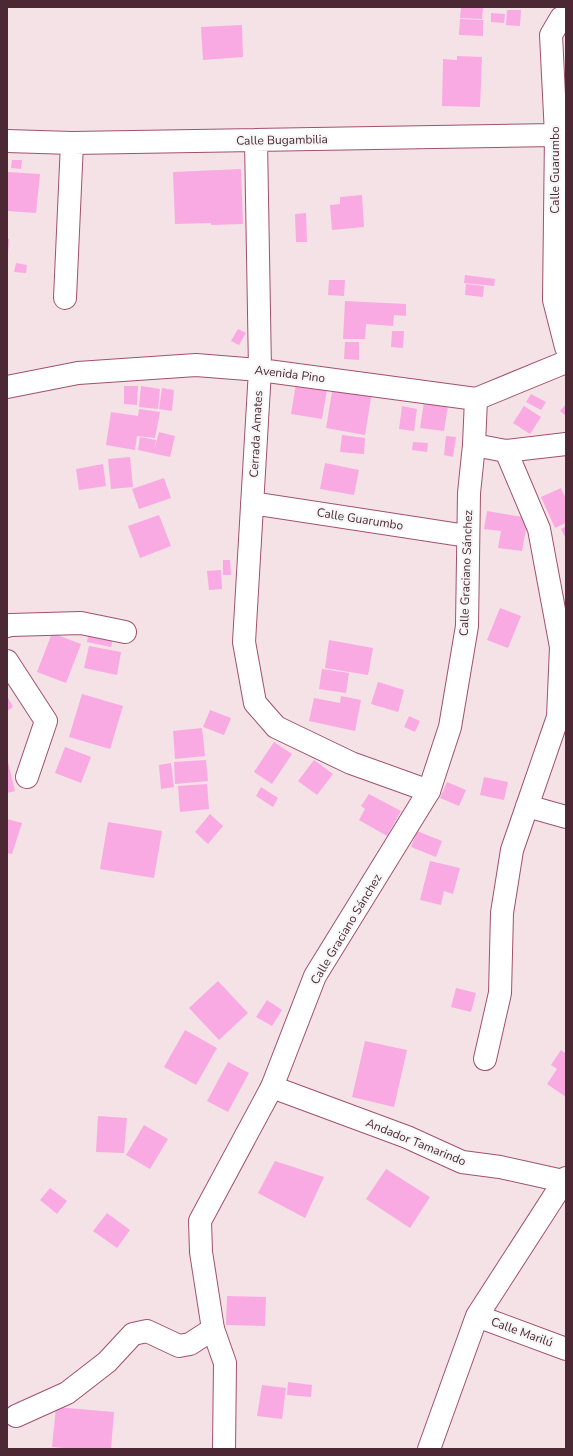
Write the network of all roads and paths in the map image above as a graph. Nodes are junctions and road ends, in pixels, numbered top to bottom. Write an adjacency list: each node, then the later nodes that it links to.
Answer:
1 (564, 17): 2 (street, Calle Guarumbo)
2 (556, 135): 3 (street, Calle Bugambilia); 7 (street, Calle Guarumbo)
3 (256, 140): 5 (street, Calle Bugambilia); 9 (street, Cerrada Amates)
4 (7, 141): 5 (street, Calle Bugambilia)
5 (72, 142): 6 (street)
6 (65, 298)
7 (566, 347)
8 (566, 362): 11 (street)
9 (260, 370): 10 (street, Avenida Pino); 11 (street, Avenida Pino); 15 (street, Cerrada Amates)
10 (7, 387)
11 (476, 400): 13 (street, Calle Graciano Sánchez)
12 (566, 444): 14 (street)
13 (474, 445): 14 (street); 16 (street, Calle Graciano Sánchez)
14 (506, 451): 22 (street)
15 (252, 503): 16 (street, Calle Guarumbo); 21 (street, Cerrada Amates)
16 (467, 536): 21 (street, Calle Graciano Sánchez)
17 (7, 626): 18 (street)
18 (125, 632)
19 (7, 661): 20 (street)
20 (27, 777)
21 (429, 791): 25 (street, Calle Graciano Sánchez)
22 (527, 806): 23 (street); 24 (street)
23 (566, 817)
24 (484, 1058)
25 (272, 1087): 26 (street, Andador Tamarindo); 28 (street, Calle Graciano Sánchez)
26 (565, 1180): 27 (street)
27 (477, 1316): 29 (street, Calle Marilú); 32 (street)
28 (213, 1329): 30 (street); 31 (street, Calle Graciano Sánchez)
29 (566, 1349)
30 (16, 1416)
31 (224, 1449)
32 (429, 1449)

